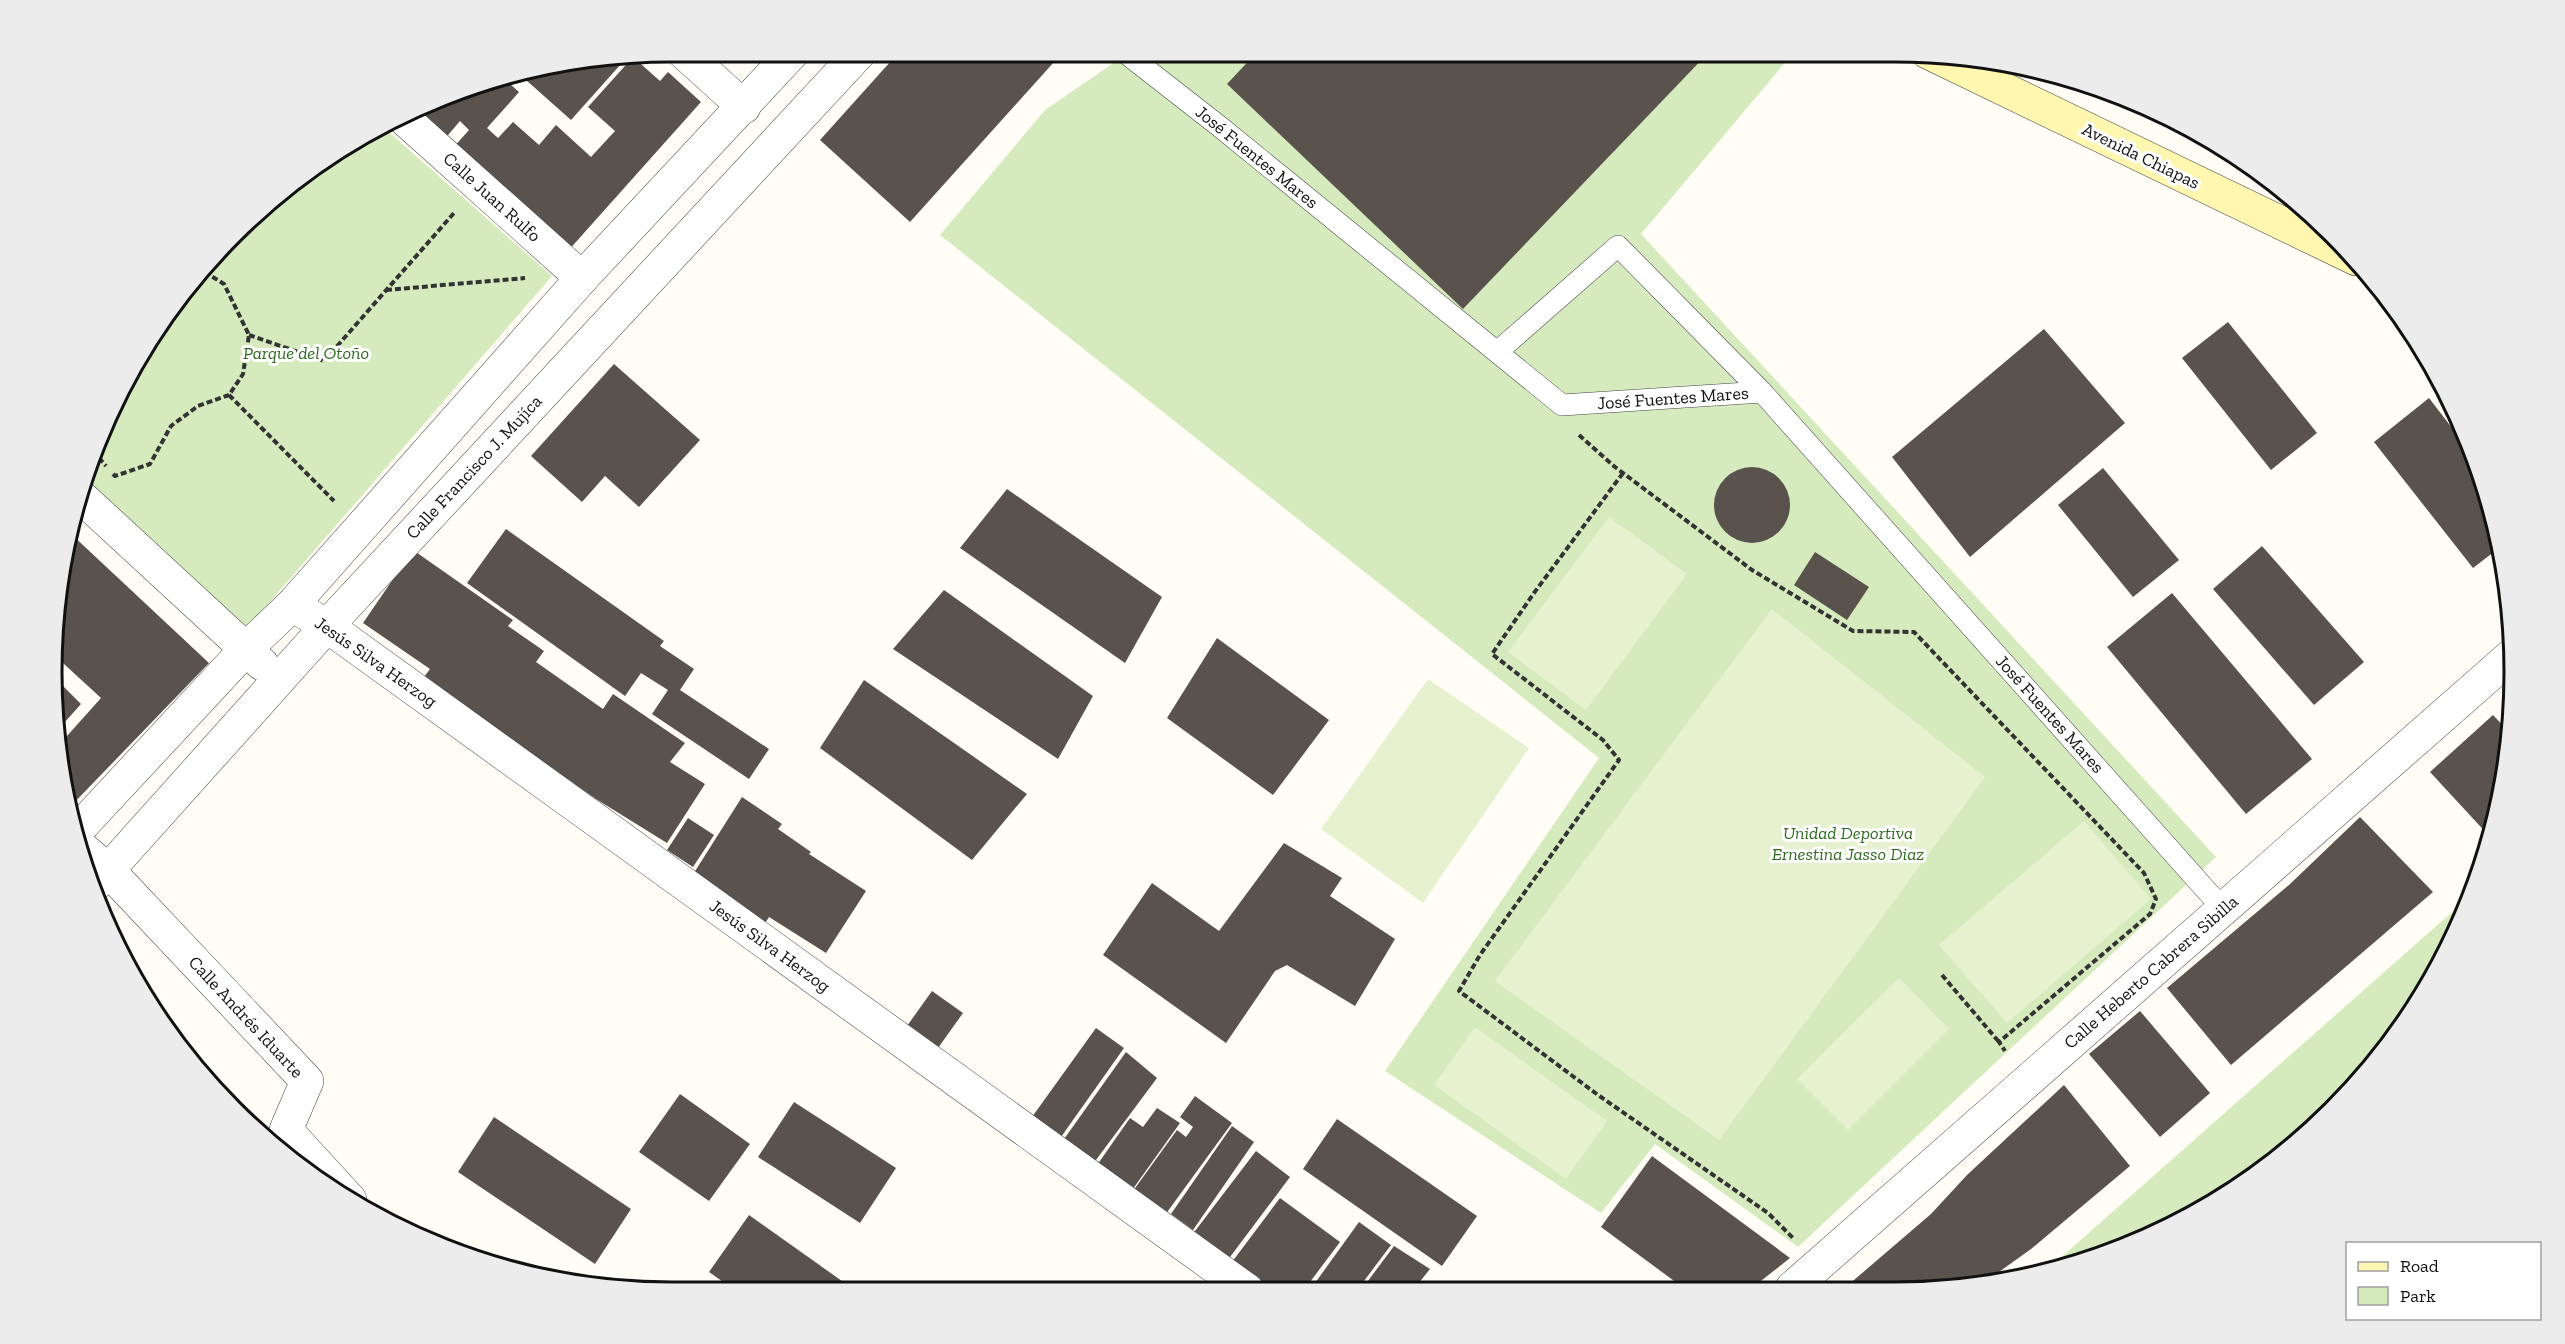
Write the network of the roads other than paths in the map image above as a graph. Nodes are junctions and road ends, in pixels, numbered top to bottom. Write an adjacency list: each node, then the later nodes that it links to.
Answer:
1 (694, 62): 6 (street)
2 (784, 62): 6 (street)
3 (851, 62): 13 (street, Calle Francisco J. Mujíca)
4 (1137, 62): 10 (lane, José Fuentes Mares)
5 (1954, 65): 8 (main road, Avenida Chiapas)
6 (744, 107): 9 (street)
7 (407, 122): 9 (street, Calle Juan Rulfo)
8 (2332, 247)
9 (582, 278): 12 (street)
10 (1497, 352): 11 (lane, José Fuentes Mares); 11 (lane)
11 (1762, 392): 22 (lane, José Fuentes Mares)
12 (475, 399): 13 (street); 15 (street)
13 (509, 429): 16 (street, Calle Francisco J. Mujíca)
14 (86, 501): 17 (street)
15 (292, 604): 16 (street, Jesús Silva Herzog); 17 (street)
16 (327, 626): 19 (street, Calle Francisco J. Mujíca); 24 (street, Jesús Silva Herzog)
17 (246, 649): 19 (street); 20 (street)
18 (2504, 663): 22 (street, Calle Heberto Cabrera Sibilla)
19 (279, 680): 21 (street, Calle Francisco J. Mujíca)
20 (81, 826)
21 (101, 879): 23 (street, Calle Andrés Iduarte)
22 (2223, 909): 25 (street, Calle Heberto Cabrera Sibilla)
23 (329, 1177)
24 (1236, 1282)
25 (1799, 1282)

